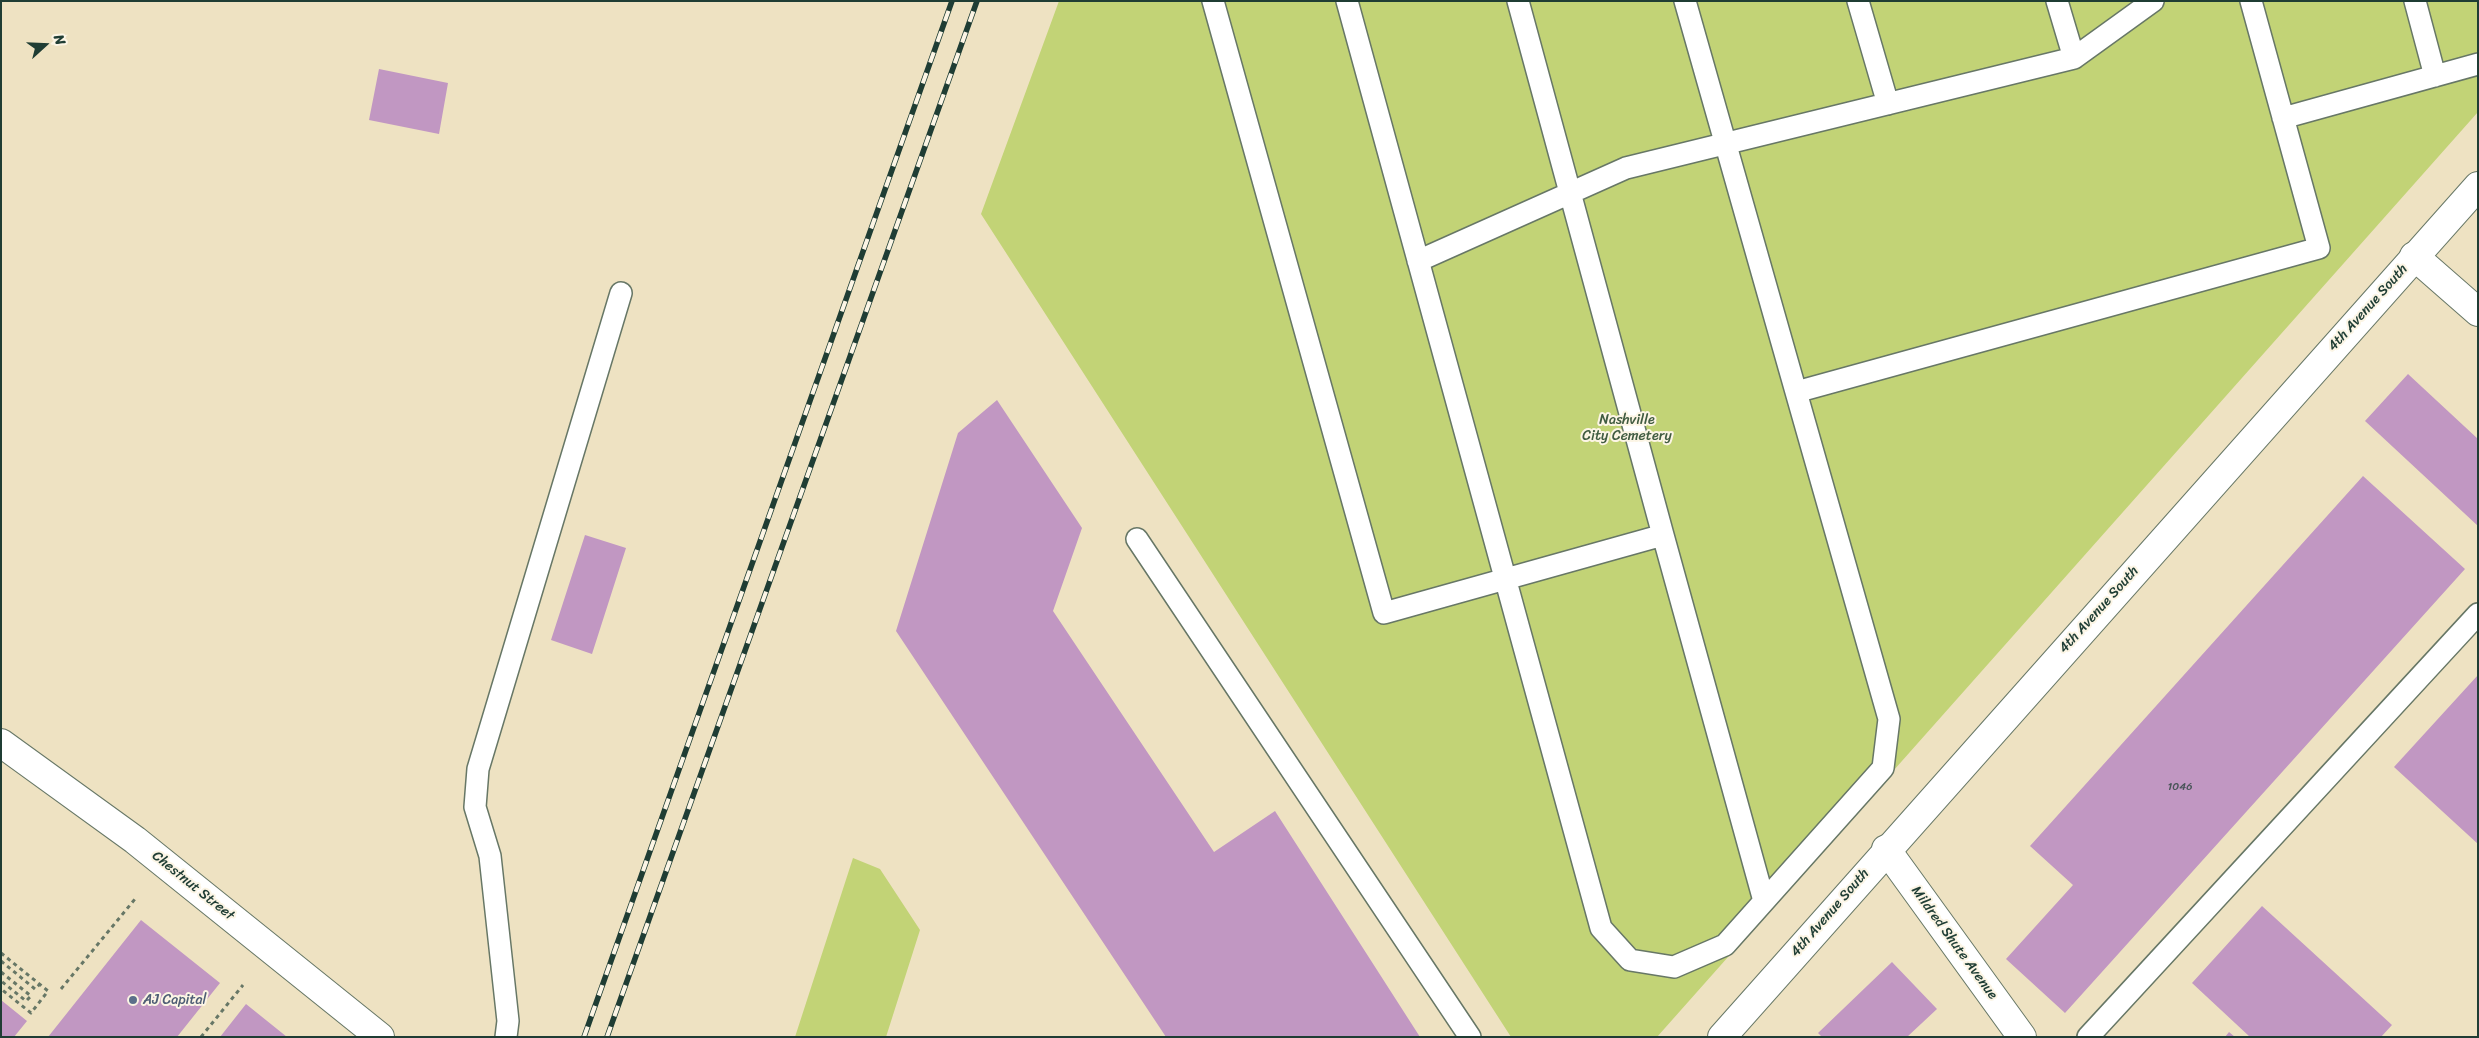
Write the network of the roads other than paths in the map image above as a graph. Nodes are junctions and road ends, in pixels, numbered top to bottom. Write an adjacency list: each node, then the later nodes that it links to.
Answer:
1 (1213, 1): 25 (lane)
2 (1347, 1): 19 (lane)
3 (1518, 1): 17 (lane)
4 (1685, 1): 15 (lane)
5 (1858, 1): 13 (lane)
6 (2057, 1): 10 (lane)
7 (2153, 1): 10 (lane)
8 (2251, 1): 14 (lane)
9 (2415, 1): 12 (lane)
10 (2074, 58): 13 (lane)
11 (2478, 64): 12 (lane)
12 (2435, 76): 14 (lane)
13 (1888, 104): 15 (lane)
14 (2283, 118): 22 (lane)
15 (1725, 144): 17 (lane); 22 (lane)
16 (2478, 186): 18 (main road, 4th Avenue South)
17 (1570, 193): 19 (lane); 23 (lane)
18 (2414, 256): 21 (main road); 28 (main road, 4th Avenue South)
19 (1418, 261): 25 (lane)
20 (621, 292): 31 (lane)
21 (2478, 312)
22 (1796, 392): 29 (lane)
23 (1663, 535): 25 (lane); 29 (lane)
24 (1137, 539): 32 (lane)
25 (1506, 579): 29 (lane)
26 (2478, 614): 35 (lane)
27 (1, 743): 30 (main road, Chestnut Street)
28 (1886, 849): 33 (main road, 4th Avenue South); 34 (main road, Mildred Shute Avenue)
29 (1764, 901)
30 (380, 1037)
31 (506, 1037)
32 (1470, 1037)
33 (1722, 1037)
34 (2022, 1037)
35 (2088, 1037)

